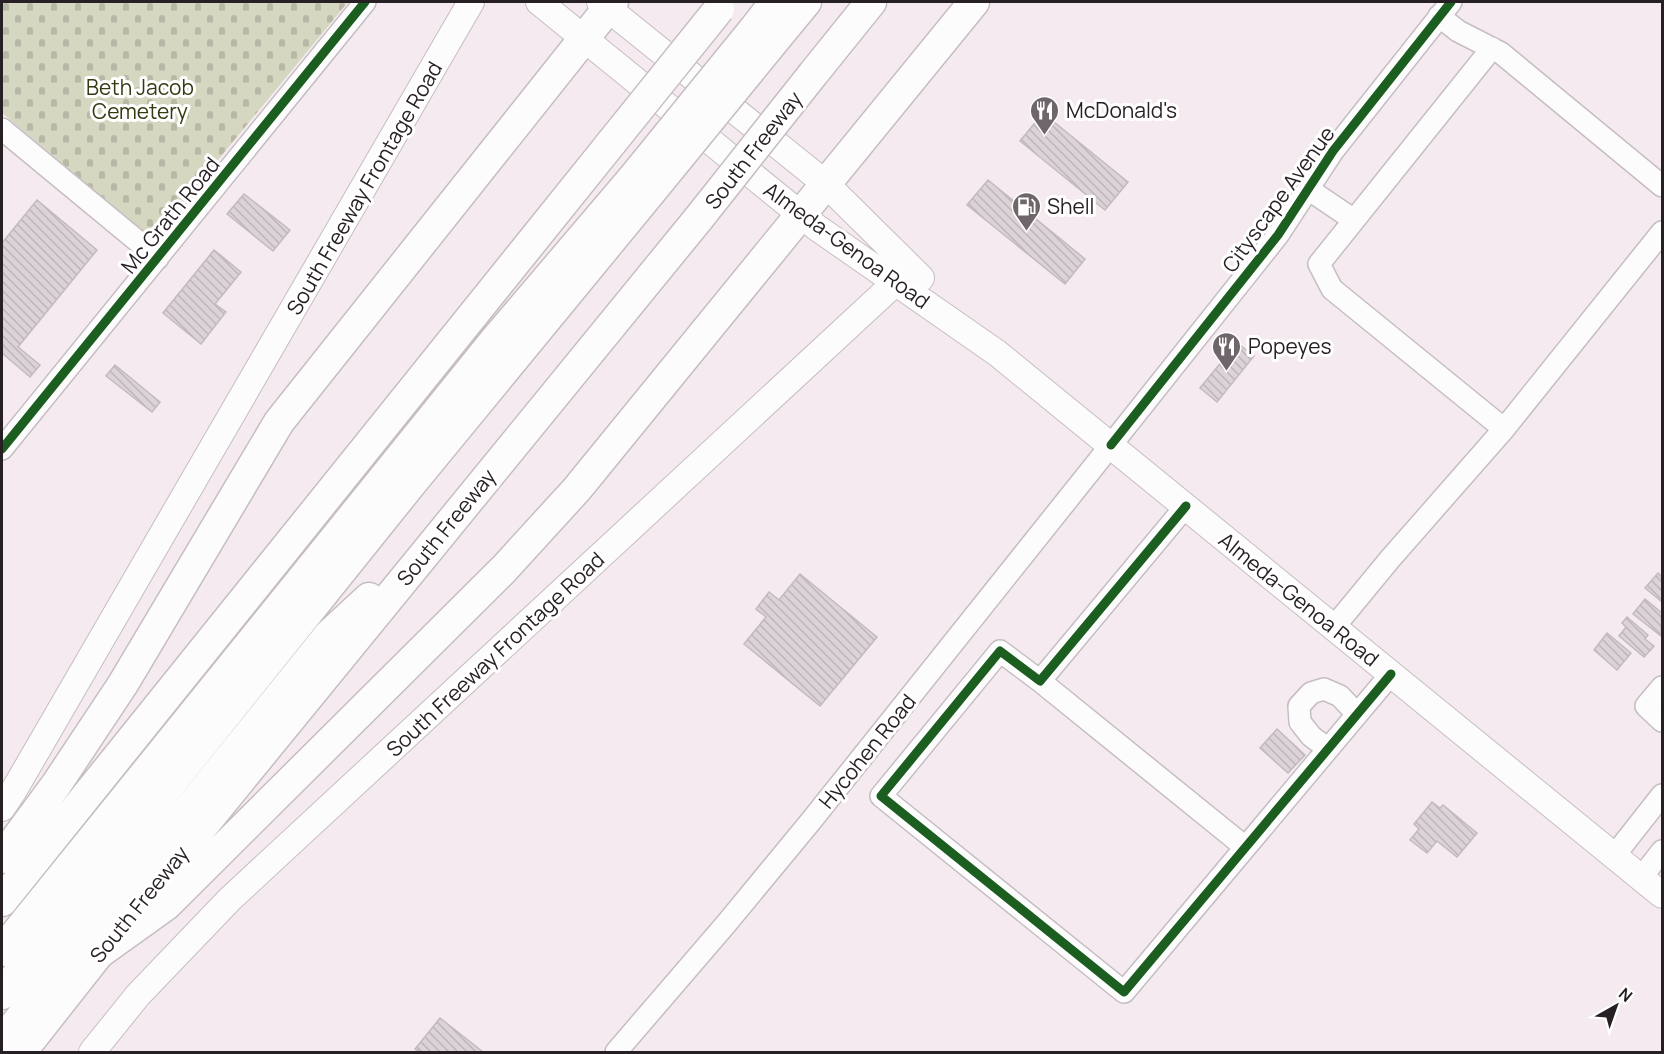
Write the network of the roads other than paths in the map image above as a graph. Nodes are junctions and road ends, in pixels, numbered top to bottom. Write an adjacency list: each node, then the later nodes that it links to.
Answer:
1 (365, 2): 22 (street, Mc Grath Road)
2 (471, 2): 39 (main road, South Freeway Frontage Road)
3 (539, 2): 12 (main road, Almeda-Genoa Road)
4 (775, 2): 11 (highway)
5 (807, 2): 11 (highway)
6 (871, 2): 29 (highway, South Freeway, bridge)
7 (974, 2): 15 (highway)
8 (607, 4): 12 (highway); 15 (main road, Almeda-Genoa Road)
9 (722, 5): 24 (highway, bridge)
10 (1445, 9): 13 (street); 18 (street, Cityscape Avenue)
11 (764, 35): 16 (highway, bridge)
12 (584, 37): 19 (main road, Almeda-Genoa Road); 43 (highway)
13 (1492, 48): 17 (street); 20 (street)
14 (2, 129): 22 (street)
15 (826, 184): 19 (highway); 23 (main road, Almeda-Genoa Road)
16 (641, 186): 31 (highway); 49 (highway)
17 (1662, 186)
18 (1308, 189): 20 (street); 26 (street, Cityscape Avenue)
19 (801, 215): 23 (main road, Almeda-Genoa Road); 48 (highway)
20 (1354, 220): 25 (street)
21 (1662, 232): 25 (street)
22 (158, 258): 27 (street, Mc Grath Road)
23 (902, 274): 26 (main road, Almeda-Genoa Road); 52 (main road, South Freeway Frontage Road)
24 (414, 388): 31 (highway); 46 (highway)
25 (1504, 429): 30 (street)
26 (1112, 445): 28 (main road, Almeda-Genoa Road); 53 (street, Hycohen Road)
27 (2, 449)
28 (1186, 506): 30 (main road, Almeda-Genoa Road); 33 (street)
29 (448, 526): 48 (highway, South Freeway); 50 (highway)
30 (1334, 627): 32 (main road, Almeda-Genoa Road)
31 (253, 640): 47 (highway)
32 (1391, 674): 35 (street); 42 (main road, Almeda-Genoa Road)
33 (1040, 681): 40 (street); 40 (street)
34 (1662, 687): 36 (street)
35 (1357, 714): 37 (street); 37 (street)
36 (1662, 721)
37 (1328, 749): 40 (street)
38 (1662, 795): 42 (street)
39 (2, 808)
40 (1245, 848)
41 (1662, 851): 44 (street)
42 (1614, 856): 44 (main road, Almeda-Genoa Road)
43 (2, 858)
44 (1641, 878): 45 (main road, Almeda-Genoa Road)
45 (1662, 895)
46 (2, 901)
47 (2, 951)
48 (99, 953): 51 (highway, South Freeway)
49 (2, 994)
50 (2, 1041)
51 (21, 1053)
52 (92, 1053)
53 (616, 1053)

